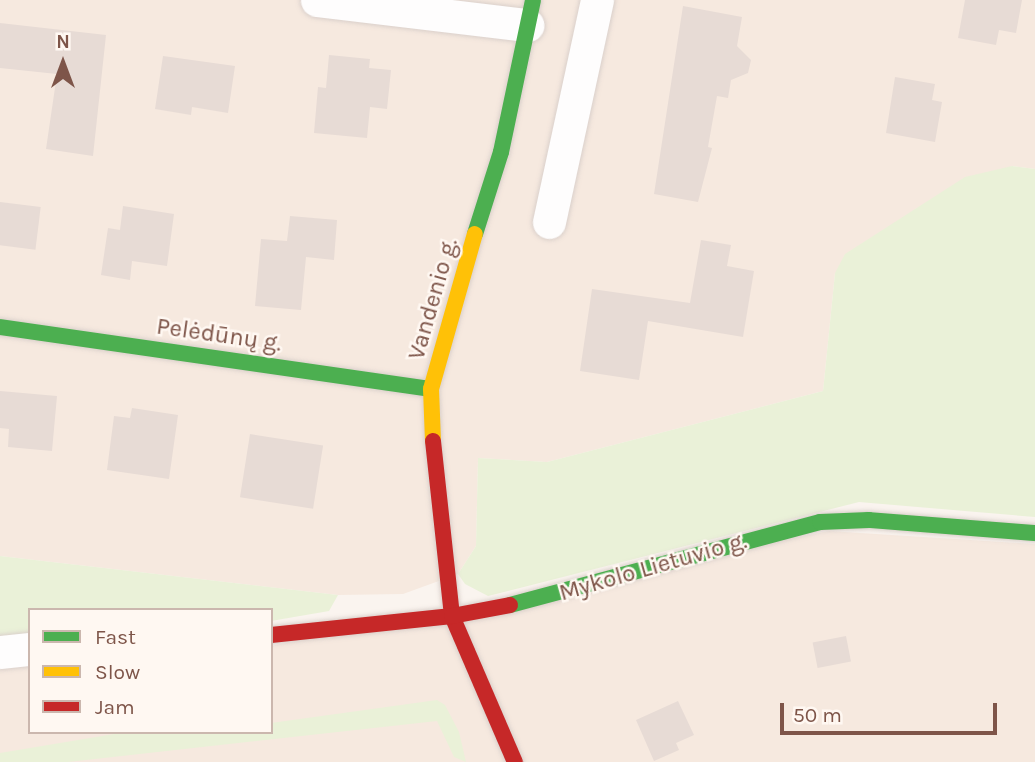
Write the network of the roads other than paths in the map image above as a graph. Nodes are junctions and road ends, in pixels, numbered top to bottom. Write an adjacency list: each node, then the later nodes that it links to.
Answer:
1 (317, 0): 3 (street)
2 (597, 0): 4 (street)
3 (531, 13): 6 (street, Vandenio g.)
4 (549, 222)
5 (0, 327): 6 (street, Pelėdūnų g.)
6 (432, 388): 8 (street, Vandenio g.)
7 (1035, 533): 8 (street, Mykolo Lietuvio g.)
8 (452, 616): 9 (street, Mykolo Lietuvio g.); 12 (street, Vandenio g.)
9 (273, 635)
10 (28, 649): 11 (street)
11 (0, 652)
12 (515, 762)

